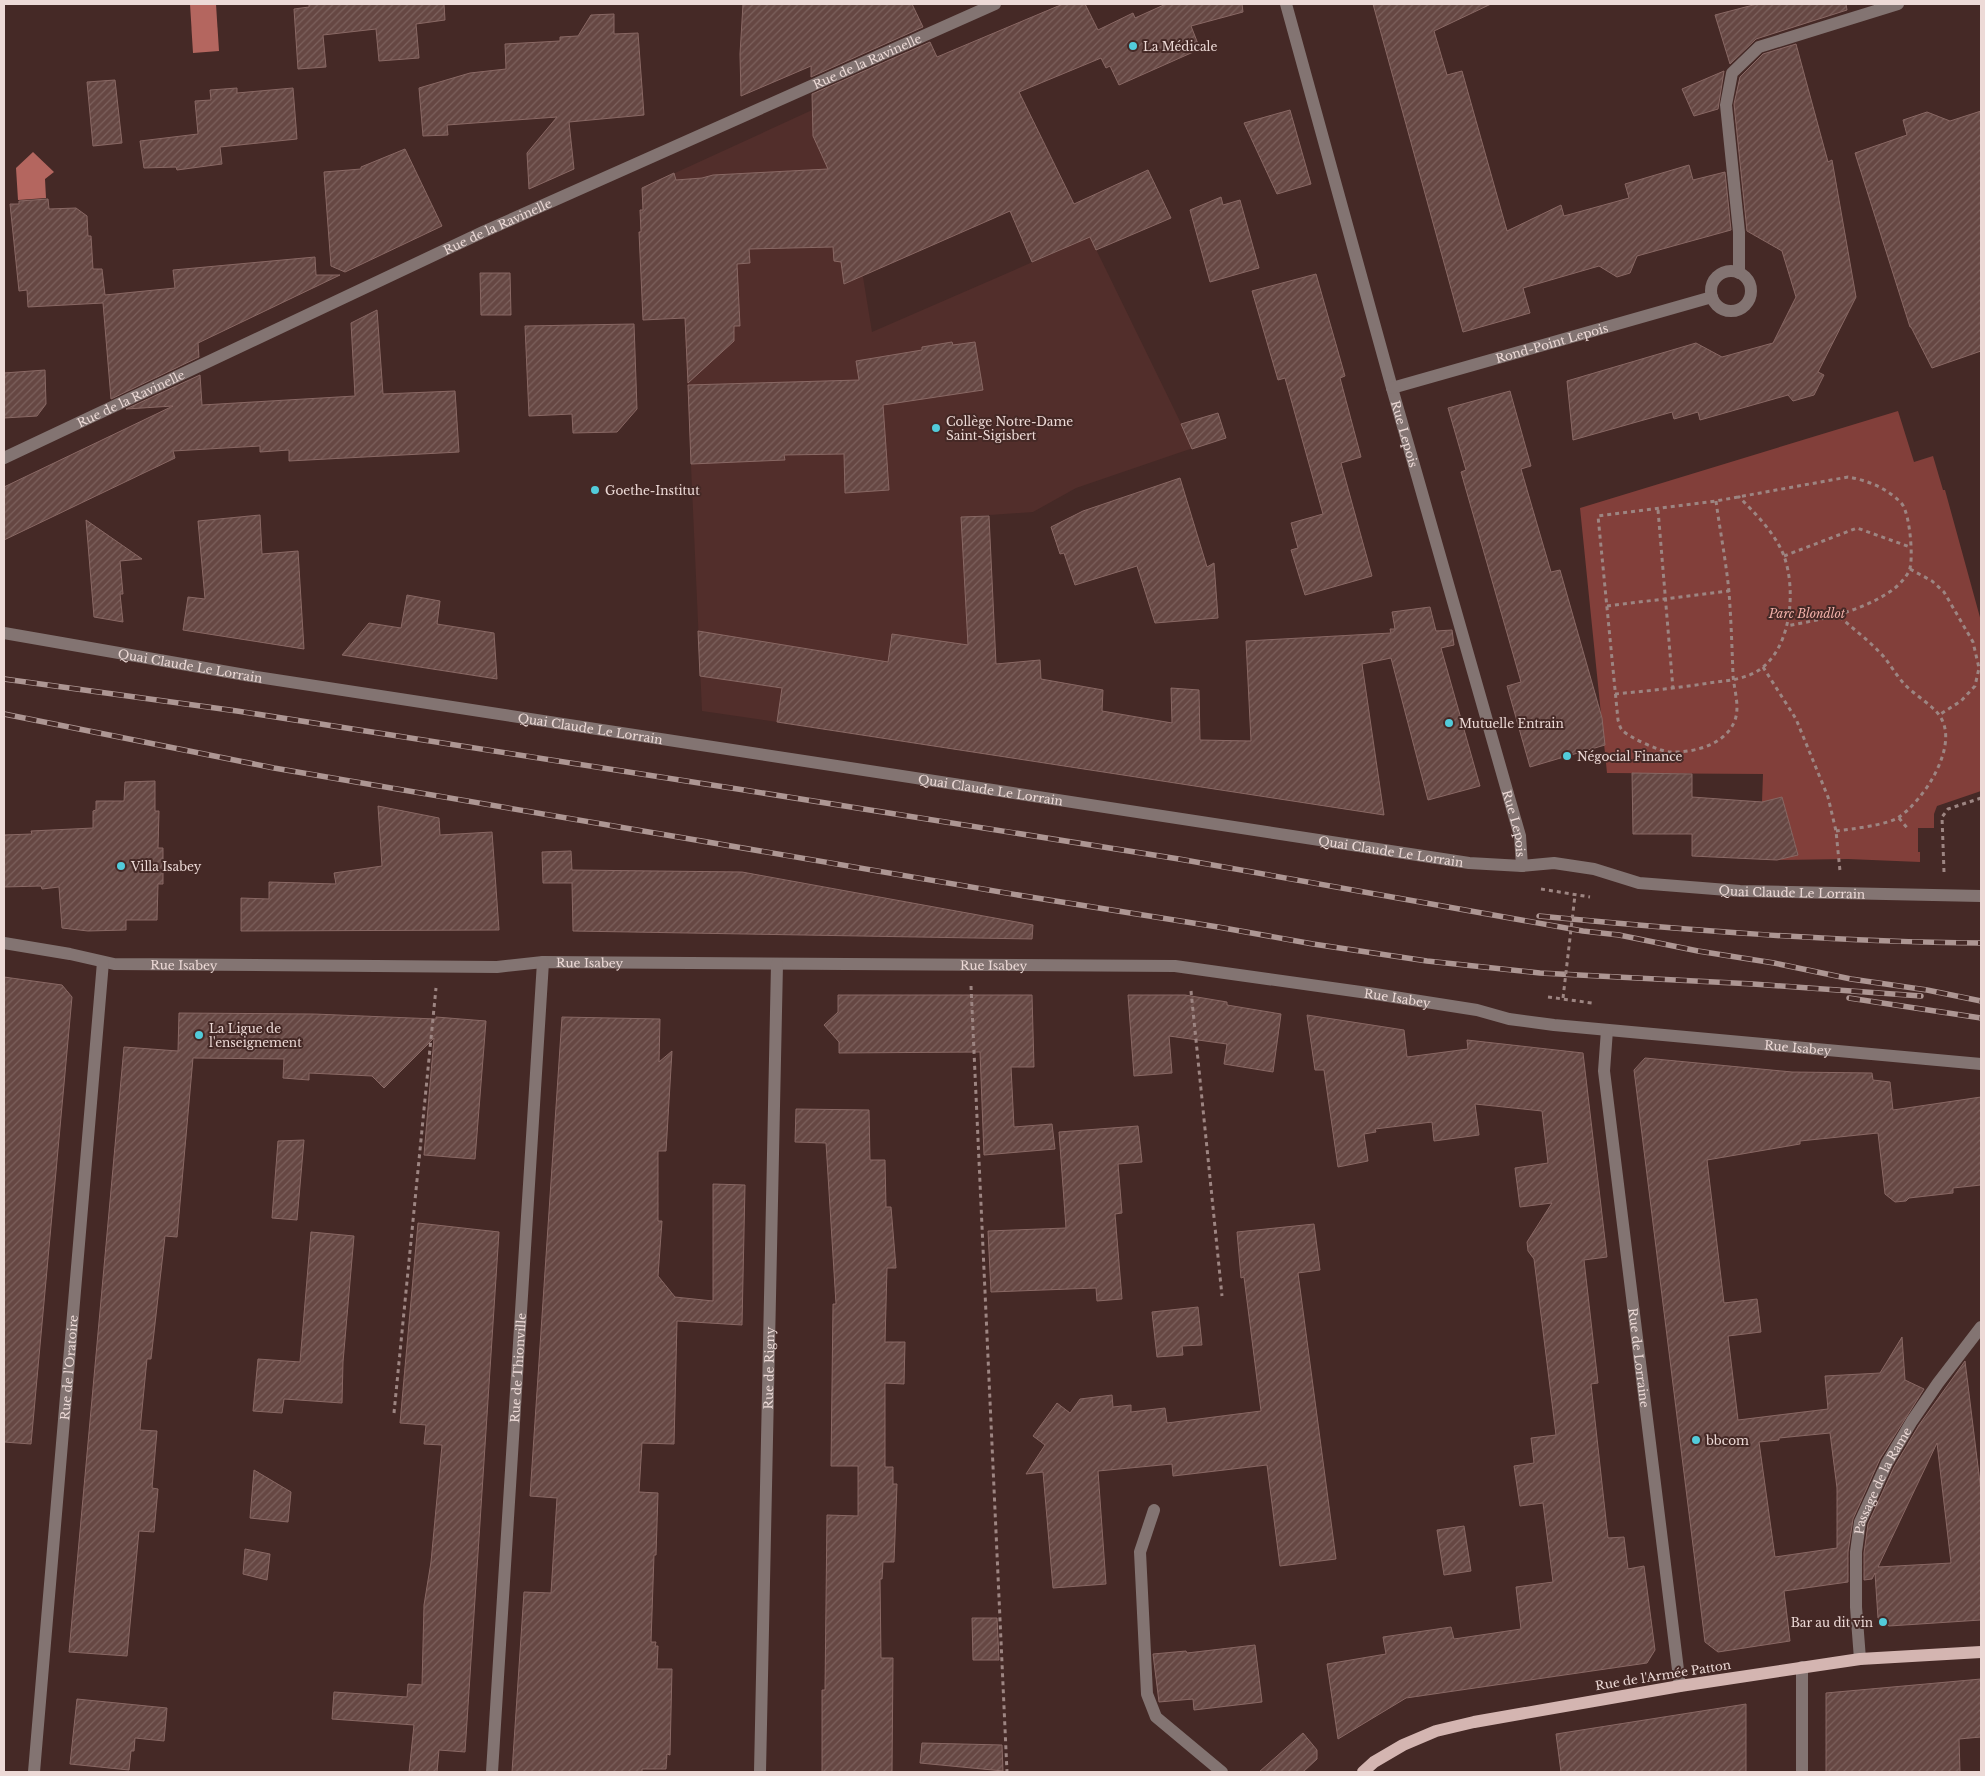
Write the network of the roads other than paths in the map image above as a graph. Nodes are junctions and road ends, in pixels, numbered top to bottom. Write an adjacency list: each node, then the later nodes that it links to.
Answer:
1 (995, 4): 7 (street, Rue de la Ravinelle)
2 (1286, 4): 6 (street, Rue Lepois)
3 (1898, 4): 4 (street)
4 (1739, 272): 5 (street); 5 (street)
5 (1712, 297): 6 (street, Rond-Point Lepois)
6 (1392, 388): 9 (street, Rue Lepois)
7 (4, 458)
8 (4, 633): 9 (street, Quai Claude Le Lorrain)
9 (1522, 866): 10 (street, Quai Claude Le Lorrain)
10 (1981, 896)
11 (4, 943): 12 (street, Rue Isabey)
12 (103, 962): 13 (street, Rue Isabey); 23 (street, Rue de l'Oratoire)
13 (543, 962): 14 (street, Rue Isabey); 24 (street, Rue de Thionville)
14 (778, 964): 15 (street, Rue Isabey); 25 (street, Rue de Rigny)
15 (1606, 1030): 16 (street, Rue Isabey); 22 (street, Rue de Lorraine)
16 (1981, 1064)
17 (1981, 1327): 20 (street, Passage de la Rame)
18 (1154, 1510): 26 (street)
19 (1981, 1652): 20 (main road, Rue de l'Armée Patton)
20 (1860, 1659): 21 (main road, Rue de l'Armée Patton)
21 (1802, 1667): 22 (main road, Rue de l'Armée Patton); 28 (street)
22 (1680, 1686): 27 (main road, Rue de l'Armée Patton)
23 (34, 1772)
24 (492, 1772)
25 (760, 1772)
26 (1222, 1772)
27 (1362, 1772)
28 (1802, 1772)

